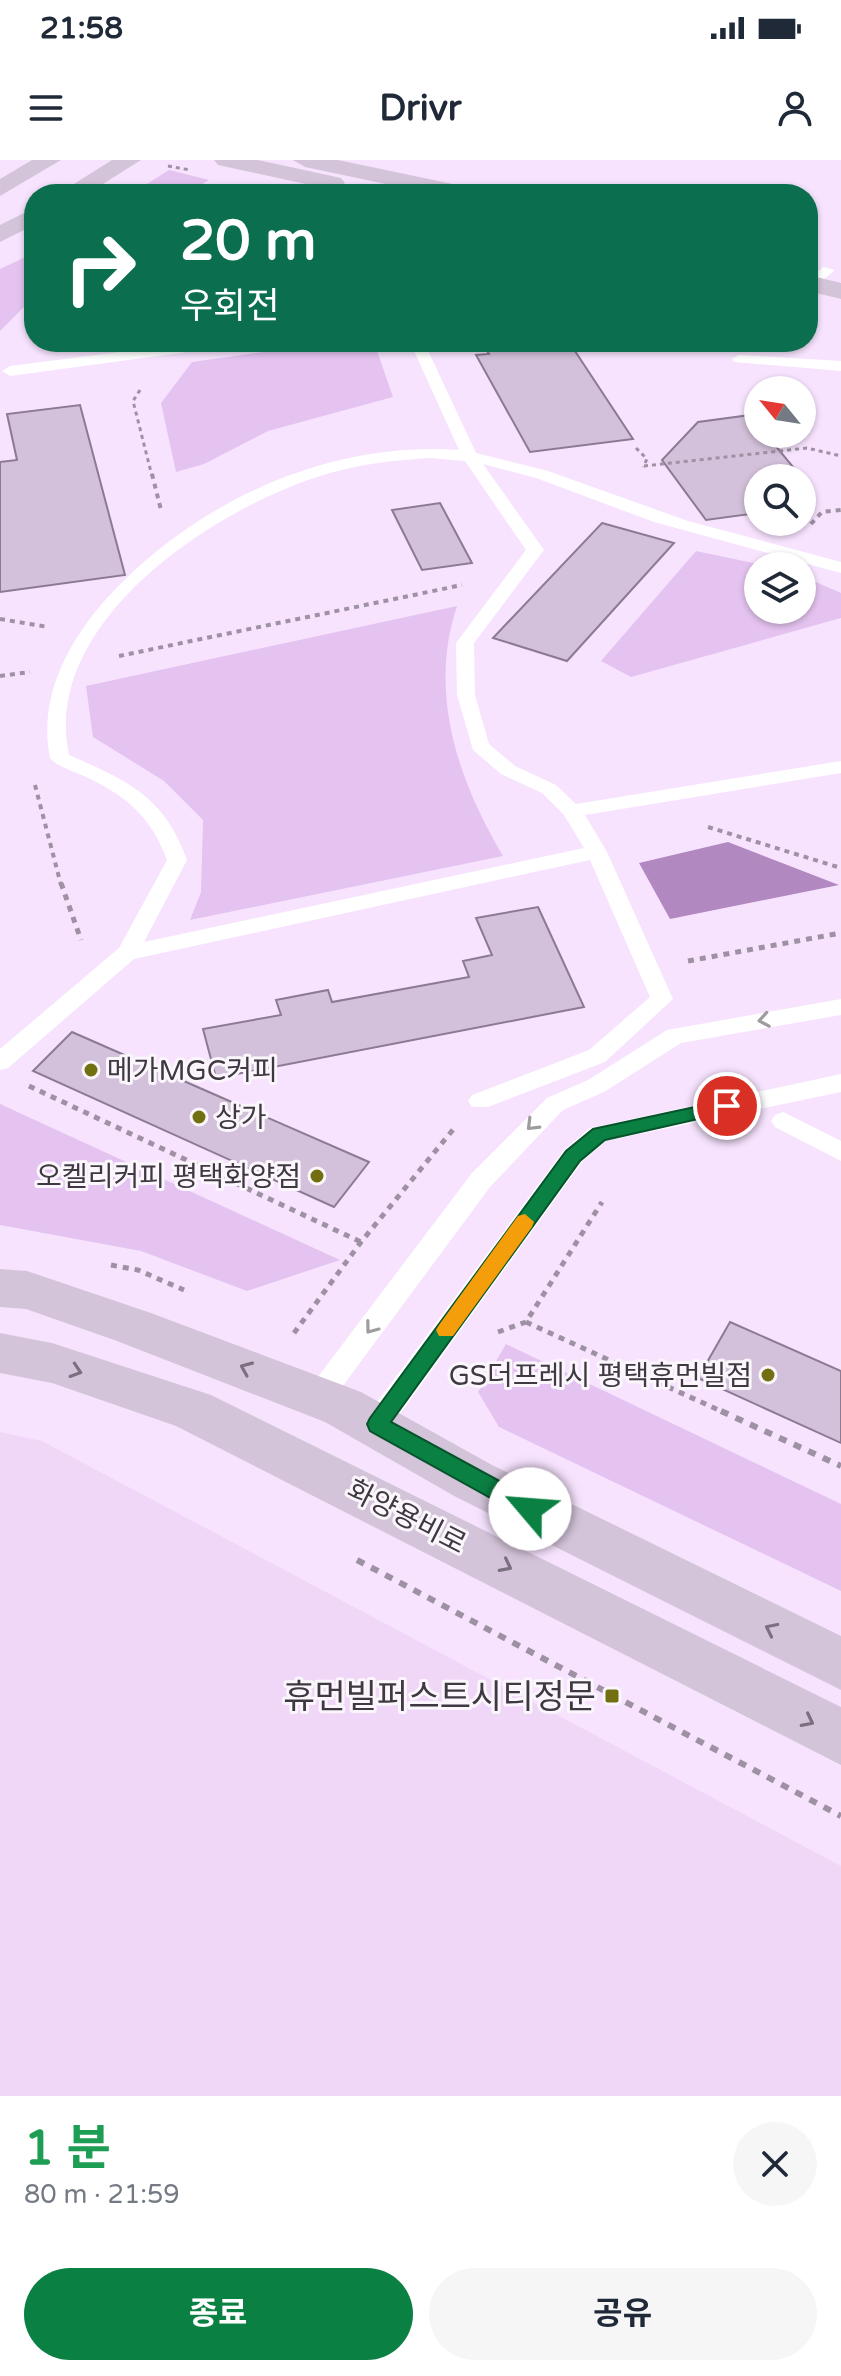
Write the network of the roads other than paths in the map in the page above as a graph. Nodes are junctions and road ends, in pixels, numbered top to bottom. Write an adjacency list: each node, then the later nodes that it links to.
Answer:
1 (49, 160): 8 (street)
2 (129, 160): 5 (street)
3 (226, 160): 6 (street)
4 (305, 160): 7 (street)
5 (87, 184)
6 (339, 184)
7 (419, 184)
8 (0, 189)
9 (24, 221): 10 (street)
10 (0, 235)
11 (148, 352): 15 (lane)
12 (422, 352): 16 (lane)
13 (746, 352): 14 (lane)
14 (841, 366)
15 (10, 371)
16 (470, 456): 17 (lane); 19 (lane); 21 (lane)
17 (841, 568)
18 (841, 767): 19 (lane)
19 (572, 811): 20 (lane)
20 (597, 852): 21 (lane); 23 (lane)
21 (127, 953): 24 (lane)
22 (841, 1007): 26 (lane, one-way to 26)
23 (582, 1062): 26 (lane); 27 (lane)
24 (7, 1071)
25 (841, 1083): 33 (lane)
26 (596, 1086): 32 (lane, one-way to 32)
27 (480, 1101)
28 (783, 1121): 29 (lane)
29 (841, 1152)
30 (0, 1288): 32 (street, one-way to 30)
31 (0, 1353): 35 (street, 화양용비로, one-way to 35)
32 (318, 1398): 33 (street)
33 (377, 1424): 34 (street, one-way to 33)
34 (841, 1664)
35 (841, 1737)

